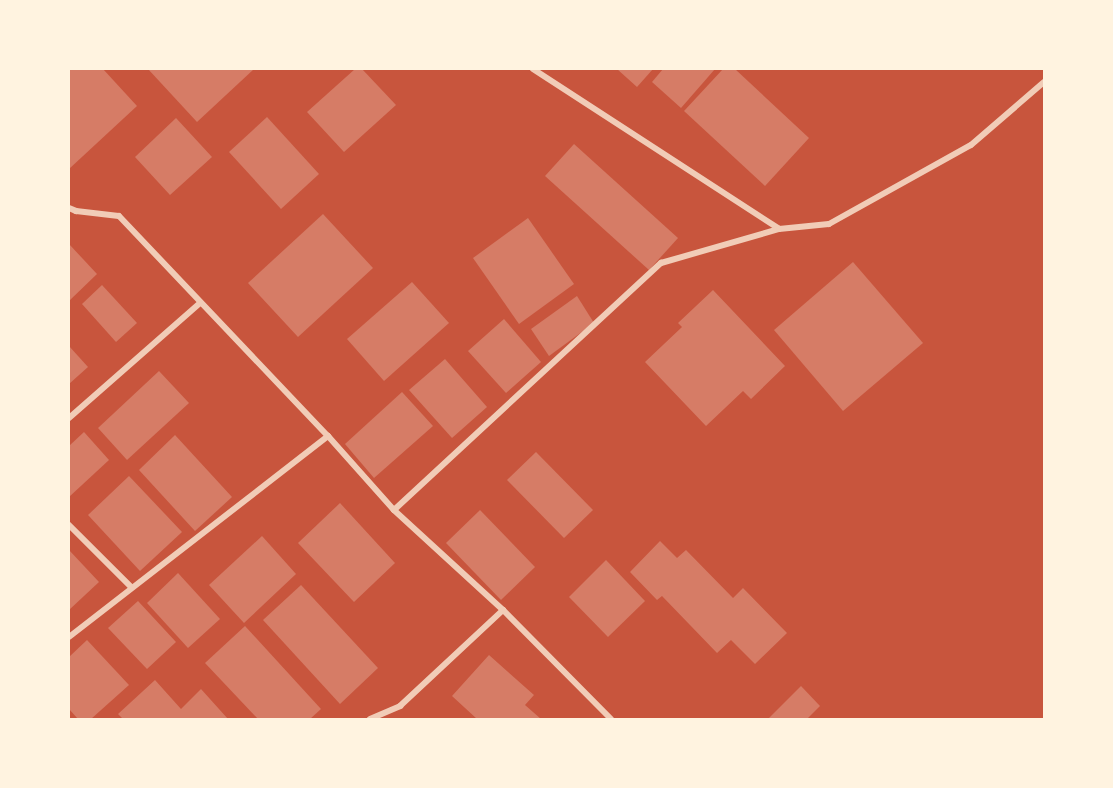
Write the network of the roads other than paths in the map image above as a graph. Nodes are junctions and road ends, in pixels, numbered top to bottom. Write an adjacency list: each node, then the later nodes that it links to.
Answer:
1 (534, 69): 4 (street)
2 (1044, 82): 4 (street)
3 (69, 208): 5 (street)
4 (779, 229): 8 (street)
5 (200, 303): 6 (street); 7 (street)
6 (69, 418)
7 (328, 435): 8 (street); 10 (street)
8 (394, 510): 11 (street)
9 (69, 525): 10 (street)
10 (131, 587): 12 (street)
11 (502, 610): 13 (street); 14 (street)
12 (69, 637)
13 (370, 719)
14 (611, 719)

